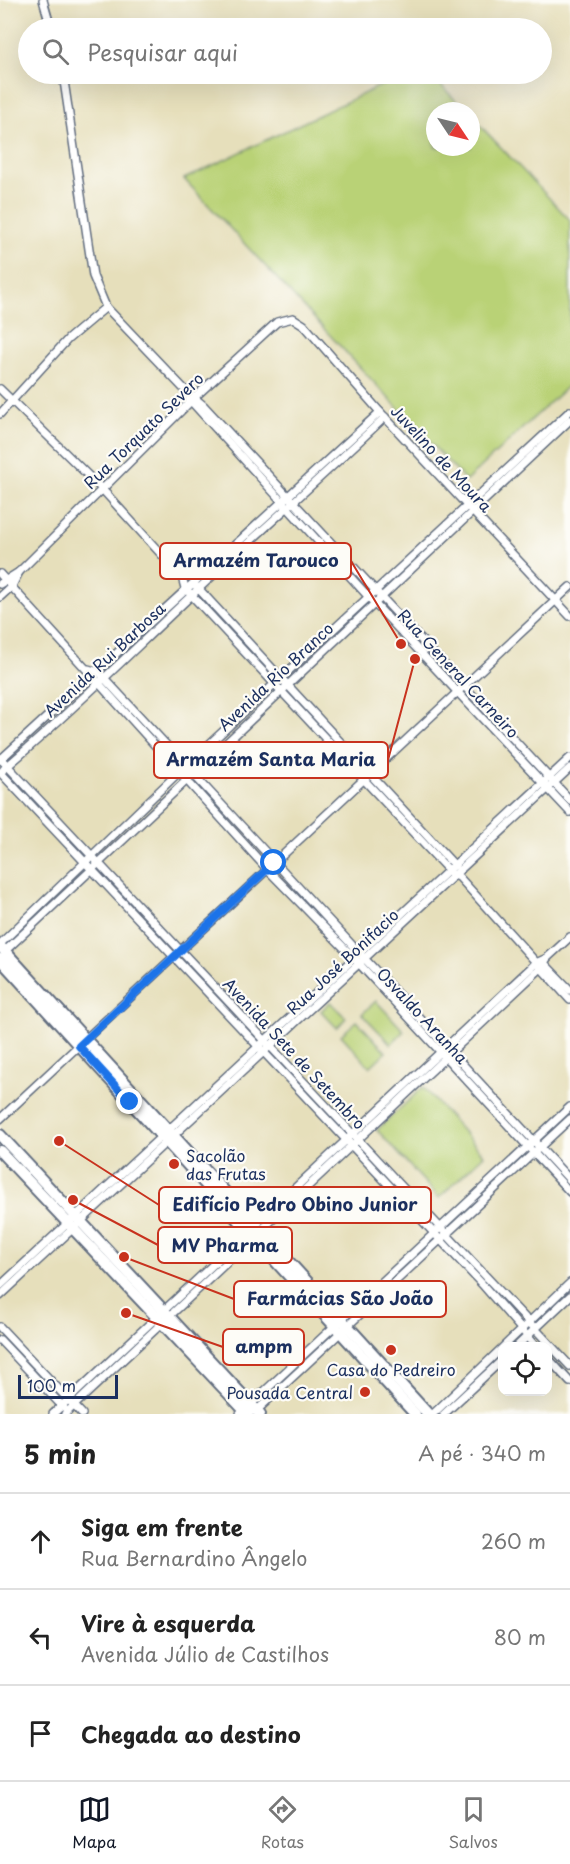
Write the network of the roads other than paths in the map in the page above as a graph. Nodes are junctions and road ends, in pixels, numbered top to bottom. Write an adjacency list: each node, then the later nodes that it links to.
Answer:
1 (43, 0): 2 (street)
2 (48, 18)
3 (64, 84): 4 (street)
4 (106, 307): 7 (street, Rua General Carneiro); 8 (street)
5 (293, 318): 7 (street, Rua Torquato Severo); 11 (street, Juvelino de Moura)
6 (0, 389): 8 (street)
7 (193, 400): 16 (street, Rua Torquato Severo); 17 (street, Rua General Carneiro)
8 (14, 401): 10 (street); 16 (street)
9 (570, 411): 15 (street, Avenida Rio Branco)
10 (0, 414)
11 (382, 414): 13 (street, Avenida Rui Barbosa); 14 (street, Avenida Rui Barbosa); 19 (street, Juvelino de Moura)
12 (570, 420): 15 (street, Avenida Rio Branco)
13 (335, 453): 14 (street); 17 (street, Avenida Rui Barbosa)
14 (341, 460): 18 (street, Avenida Rui Barbosa)
15 (512, 470): 19 (street, Avenida Rio Branco); 20 (street, Avenida Rio Branco)
16 (101, 488): 27 (street, Rua Torquato Severo); 28 (street)
17 (286, 499): 18 (street, Rua General Carneiro); 21 (street, Avenida Rui Barbosa)
18 (292, 506): 22 (street, Rua General Carneiro); 23 (street, Avenida Rui Barbosa); 25 (street, Rua General Carneiro)
19 (468, 506): 20 (street, Juvelino de Moura); 24 (street, Avenida Rio Branco)
20 (474, 512): 26 (street, Avenida Rio Branco); 40 (street, Juvelino de Moura)
21 (238, 541): 23 (street); 30 (street, Avenida Rui Barbosa)
22 (336, 547): 25 (street); 35 (street, Rua General Carneiro)
23 (245, 548): 34 (street, Avenida Rui Barbosa)
24 (417, 552): 26 (street); 35 (street, Avenida Rio Branco)
25 (330, 553): 37 (street, Rua General Carneiro)
26 (423, 560): 39 (street, Avenida Rio Branco)
27 (19, 572): 29 (street, Rua Torquato Severo); 31 (street, Rua Torquato Severo)
28 (182, 577): 30 (street); 33 (street)
29 (2, 579): 31 (street, Osvaldo Aranha)
30 (192, 581): 33 (street, Avenida Rui Barbosa); 34 (street)
31 (12, 586): 38 (street, Rua Torquato Severo); 55 (street, Osvaldo Aranha)
32 (570, 587): 40 (street)
33 (186, 588): 36 (street); 45 (street, Avenida Rui Barbosa)
34 (199, 588): 36 (street, Avenida Rui Barbosa); 50 (street)
35 (376, 590): 37 (street, Avenida Rio Branco); 39 (street, Rua General Carneiro)
36 (191, 595): 48 (street, Avenida Rui Barbosa); 52 (street)
37 (369, 596): 41 (street, Rua General Carneiro); 47 (street, Avenida Rio Branco)
38 (0, 597)
39 (383, 597): 41 (street, Avenida Rio Branco); 42 (street, Rua General Carneiro)
40 (555, 601): 43 (street, Juvelino de Moura); 61 (street)
41 (375, 604): 44 (street, Rua General Carneiro); 51 (street, Avenida Rio Branco)
42 (398, 614): 44 (street); 46 (street, Rua General Carneiro)
43 (570, 616)
44 (391, 621): 49 (street, Rua General Carneiro)
45 (139, 633): 48 (street); 56 (street, Avenida Rui Barbosa)
46 (418, 635): 49 (street); 53 (street, Rua General Carneiro)
47 (325, 638): 51 (street); 59 (street, Avenida Rio Branco)
48 (146, 640): 58 (street, Avenida Rui Barbosa)
49 (410, 642): 54 (street, Rua General Carneiro)
50 (250, 643): 52 (street); 59 (street)
51 (331, 644): 59 (street, Avenida Rio Branco)
52 (243, 650): 62 (street)
53 (440, 659): 54 (street); 61 (street, Rua General Carneiro)
54 (433, 666): 63 (street, Rua General Carneiro)
55 (88, 669): 56 (street, Osvaldo Aranha); 57 (street, Osvaldo Aranha)
56 (99, 672): 57 (street, Avenida Rui Barbosa); 58 (street, Osvaldo Aranha)
57 (93, 678): 60 (street, Osvaldo Aranha); 72 (street, Avenida Rui Barbosa)
58 (105, 678): 60 (street, Avenida Rui Barbosa); 79 (street, Osvaldo Aranha)
59 (285, 681): 62 (street, Avenida Rio Branco); 66 (street)
60 (99, 685): 73 (street, Avenida Rui Barbosa); 82 (street, Osvaldo Aranha)
61 (465, 686): 63 (street); 64 (street, Rua General Carneiro)
62 (278, 687): 67 (street); 68 (street, Avenida Rio Branco); 69 (street, Avenida Rio Branco)
63 (458, 693): 65 (street, Rua General Carneiro); 84 (street)
64 (484, 707): 65 (street); 70 (street, Rua General Carneiro)
65 (476, 712): 71 (street, Rua General Carneiro)
66 (317, 715): 67 (street); 84 (street)
67 (309, 722): 86 (street)
68 (231, 725): 69 (street); 79 (street, Avenida Rio Branco)
69 (237, 732): 83 (street, Avenida Rio Branco)
70 (508, 732): 71 (street); 74 (street, Rua General Carneiro)
71 (501, 738): 77 (street, Rua General Carneiro)
72 (24, 739): 73 (street); 76 (street, Avenida Rui Barbosa)
73 (30, 746): 78 (street, Avenida Rui Barbosa)
74 (527, 754): 77 (street); 87 (street, Rua General Carneiro)
75 (570, 758): 87 (street, Rua José Bonifacio)
76 (0, 759): 78 (street, Avenida Sete de Setembro)
77 (521, 759): 87 (street, Rua General Carneiro)
78 (7, 766): 81 (street, Avenida Rui Barbosa); 94 (street, Avenida Sete de Setembro)
79 (186, 766): 82 (street, Avenida Rio Branco); 83 (street, Osvaldo Aranha)
80 (570, 768): 87 (street, Rua José Bonifacio)
81 (0, 772): 96 (street, Avenida Sete de Setembro)
82 (179, 772): 85 (street, Osvaldo Aranha); 92 (street, Avenida Rio Branco)
83 (193, 773): 85 (street, Avenida Rio Branco); 95 (street, Osvaldo Aranha)
84 (371, 773): 86 (street); 90 (street)
85 (186, 779): 93 (street, Avenida Rio Branco); 97 (street, Osvaldo Aranha)
86 (363, 781): 91 (street); 95 (street)
87 (548, 783): 88 (street, Rua General Carneiro); 98 (street, Rua José Bonifacio)
88 (568, 802): 89 (street, Rua General Carneiro)
89 (570, 812)
90 (412, 819): 91 (street); 98 (street)
91 (405, 825): 98 (street)
92 (122, 827): 93 (street); 94 (street, Avenida Rio Branco)
93 (128, 834): 94 (street, Avenida Rio Branco)
94 (95, 859): 96 (street, Avenida Rio Branco); 102 (street, Avenida Sete de Setembro)
95 (274, 863): 97 (street); 105 (street, Osvaldo Aranha)
96 (88, 865): 103 (street, Avenida Rio Branco); 104 (street, Avenida Sete de Setembro)
97 (267, 870): 102 (street); 105 (street, Osvaldo Aranha)
98 (454, 871): 99 (street, Rua José Bonifacio); 100 (street, Rua José Bonifacio); 106 (street)
99 (404, 910): 100 (street); 105 (street, Rua José Bonifacio)
100 (410, 917): 105 (street, Rua José Bonifacio)
101 (570, 937): 106 (street)
102 (180, 948): 104 (street); 110 (street, Avenida Sete de Setembro)
103 (1, 951): 109 (street)
104 (172, 956): 109 (street); 112 (street, Avenida Sete de Setembro)
105 (358, 958): 110 (street, Rua José Bonifacio); 111 (street, Osvaldo Aranha); 113 (street, Osvaldo Aranha)
106 (541, 962): 107 (street); 108 (street); 111 (street)
107 (570, 990)
108 (570, 1000)
109 (82, 1043): 115 (street); 119 (street)
110 (266, 1044): 112 (street, Rua José Bonifacio); 117 (street, Avenida Sete de Setembro)
111 (448, 1048): 113 (street); 120 (street, Osvaldo Aranha)
112 (260, 1049): 119 (street, Rua José Bonifacio); 121 (street, Avenida Sete de Setembro)
113 (441, 1055): 117 (street); 122 (street); 123 (street, Osvaldo Aranha)
114 (570, 1107): 120 (street)
115 (0, 1119)
116 (570, 1119): 124 (street)
117 (352, 1134): 121 (street); 122 (street, Avenida Sete de Setembro)
118 (0, 1135): 132 (street)
119 (166, 1135): 132 (street, Rua José Bonifacio); 134 (street)
120 (534, 1140): 123 (street); 124 (street, Osvaldo Aranha)
121 (344, 1141): 125 (street, Avenida Sete de Setembro); 130 (street)
122 (358, 1141): 125 (street); 133 (street, Avenida Sete de Setembro)
123 (527, 1146): 127 (street, Osvaldo Aranha); 133 (street)
124 (539, 1147): 127 (street); 128 (street, Osvaldo Aranha)
125 (351, 1148): 131 (street); 135 (street, Avenida Sete de Setembro)
126 (0, 1151): 132 (street)
127 (534, 1153): 129 (street, Osvaldo Aranha); 136 (street)
128 (570, 1180)
129 (570, 1192)
130 (279, 1203): 131 (street); 134 (street)
131 (285, 1209): 134 (street)
132 (74, 1222): 138 (street, Rua José Bonifacio); 147 (street)
133 (441, 1227): 135 (street); 136 (street, Avenida Sete de Setembro)
134 (255, 1231): 147 (street); 149 (street)
135 (434, 1234): 137 (street, Avenida Sete de Setembro); 139 (street)
136 (448, 1235): 137 (street); 140 (street, Avenida Sete de Setembro)
137 (440, 1242): 139 (street); 140 (street, Avenida Sete de Setembro)
138 (21, 1272): 142 (street, Rua José Bonifacio); 143 (street, Rua José Bonifacio)
139 (391, 1280): 149 (street)
140 (485, 1282): 148 (street, Avenida Sete de Setembro); 152 (street, Avenida Sete de Setembro)
141 (570, 1283): 145 (street)
142 (0, 1286)
143 (0, 1296)
144 (570, 1296): 146 (street)
145 (550, 1301): 146 (street); 148 (street)
146 (556, 1308): 151 (street)
147 (162, 1316): 161 (street); 171 (street)
148 (529, 1322): 151 (street, Avenida Sete de Setembro); 152 (street)
149 (342, 1325): 171 (street); 174 (street); 175 (street)
150 (0, 1327): 159 (street)
151 (536, 1329): 153 (street); 164 (street, Avenida Sete de Setembro)
152 (521, 1330): 153 (street, Avenida Sete de Setembro); 155 (street)
153 (527, 1337): 156 (street); 157 (street, Avenida Sete de Setembro)
154 (0, 1340): 160 (street)
155 (508, 1342)
156 (522, 1342)
157 (532, 1342)
158 (496, 1354): 166 (street)
159 (26, 1355): 160 (street); 168 (street)
160 (20, 1361): 170 (street)
161 (114, 1361): 168 (street); 169 (street)
162 (552, 1362): 165 (street)
163 (498, 1364): 167 (street)
164 (570, 1366)
165 (570, 1381)
166 (458, 1390): 167 (street); 175 (street)
167 (464, 1396): 176 (street)
168 (68, 1399): 169 (street); 170 (street)
169 (74, 1405): 170 (street); 173 (street)
170 (66, 1411): 172 (street)
171 (250, 1412)
172 (53, 1414)
173 (82, 1414)
174 (415, 1414)
175 (430, 1414)
176 (444, 1414)

